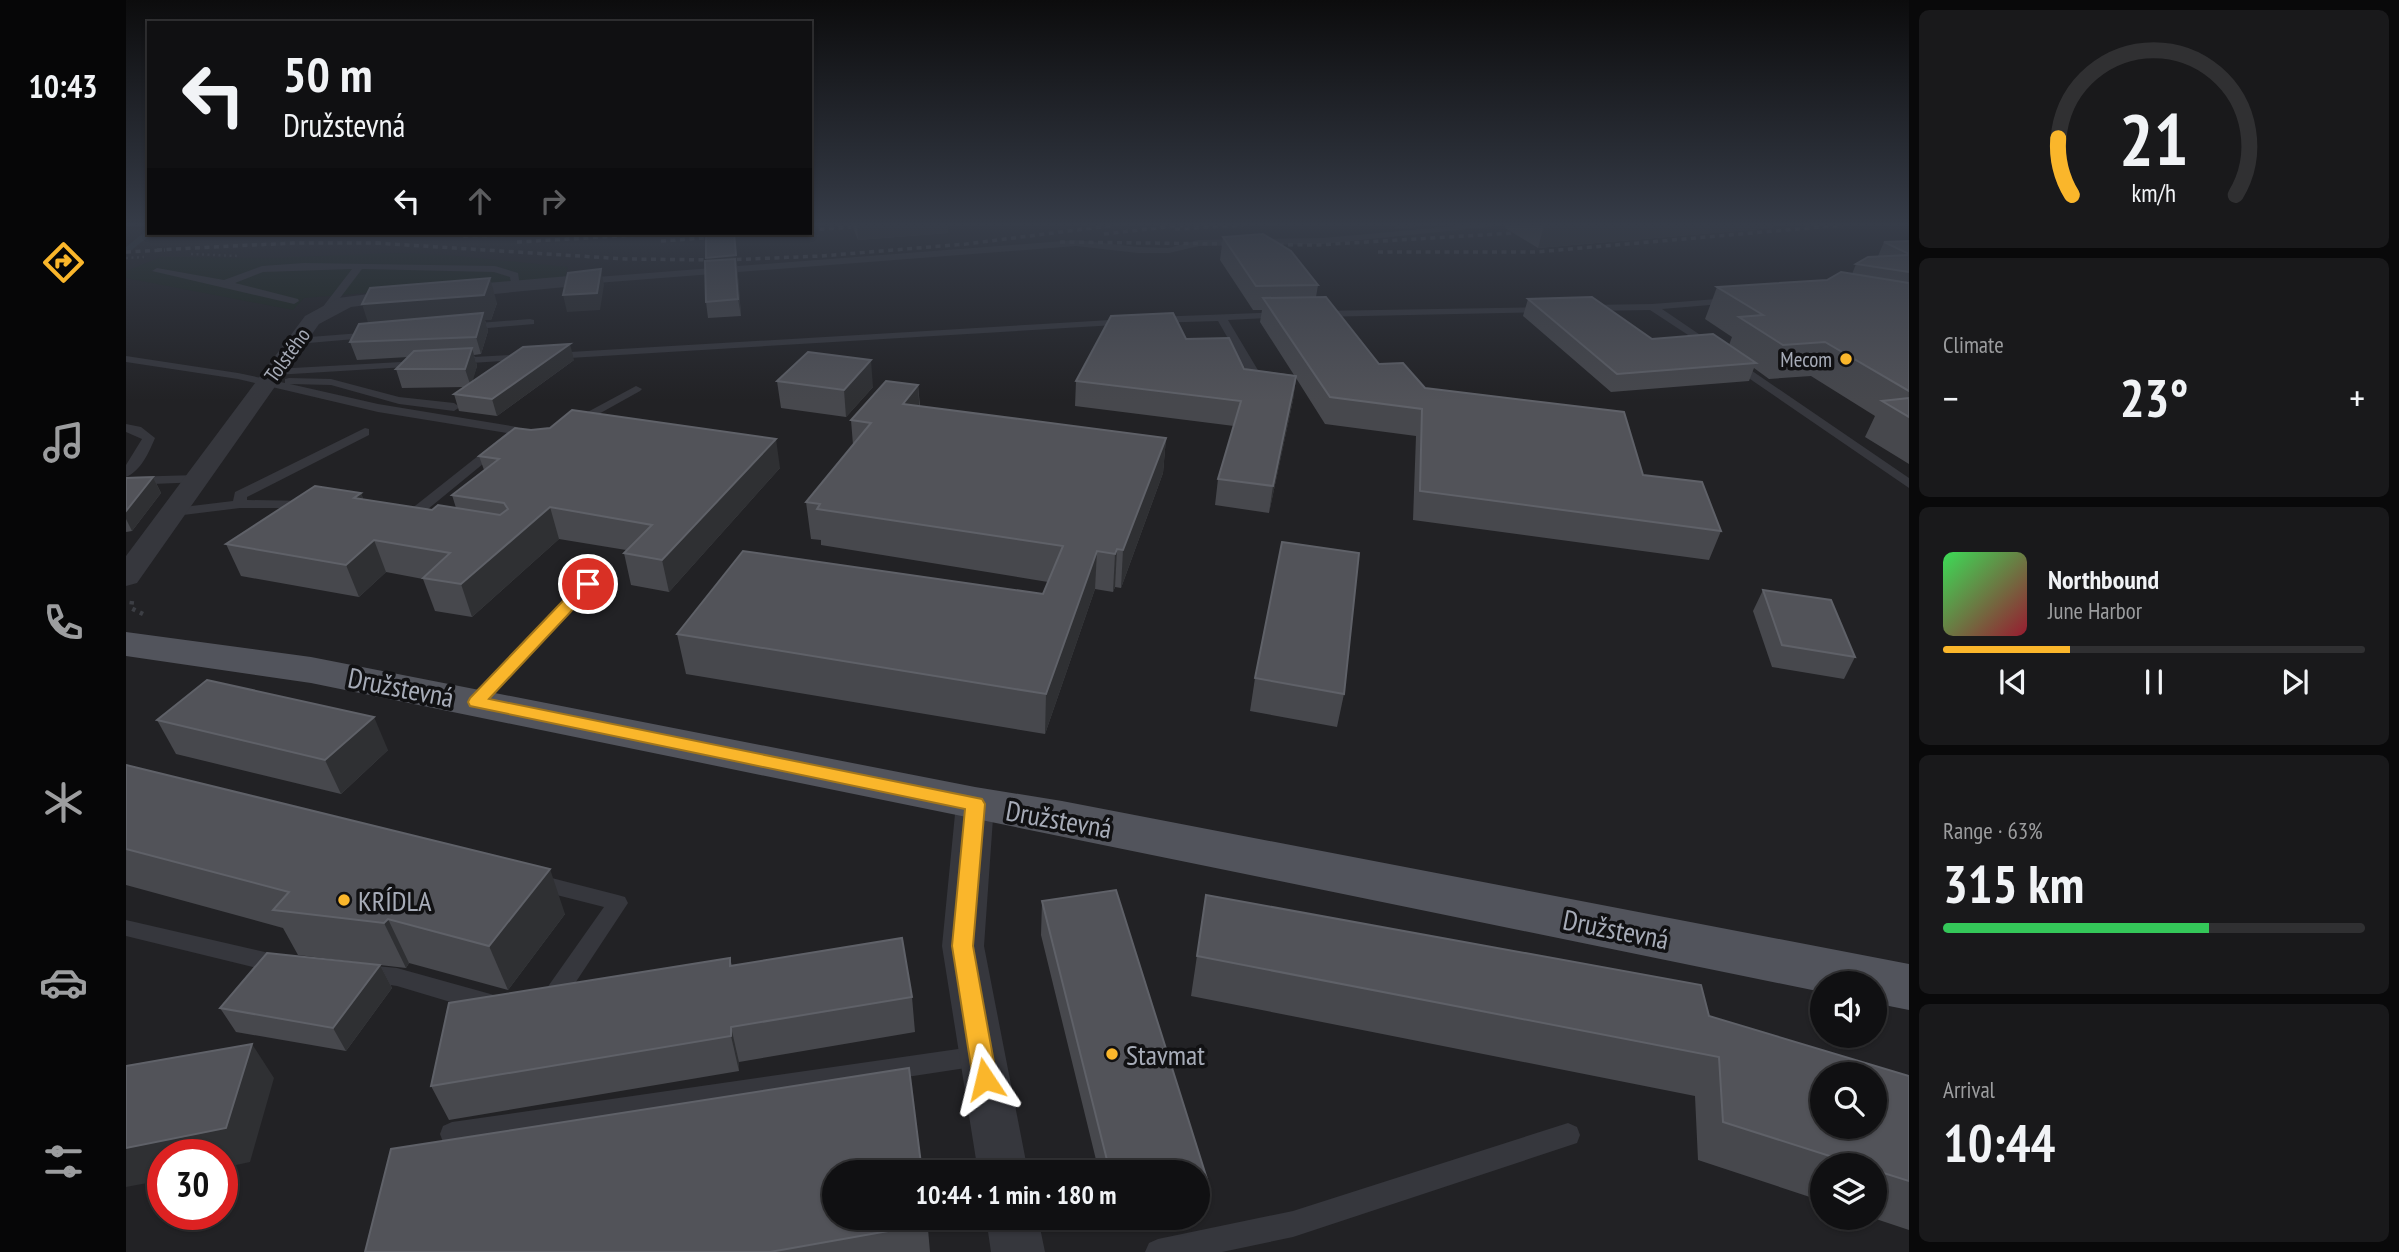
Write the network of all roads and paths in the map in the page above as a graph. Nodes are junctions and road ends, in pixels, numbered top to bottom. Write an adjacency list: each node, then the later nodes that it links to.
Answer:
1 (227, 283): 7 (lane)
2 (345, 283): 8 (lane)
3 (515, 283): 5 (lane)
4 (554, 283): 5 (street, Tolstého)
5 (515, 287): 8 (street, Tolstého)
6 (1748, 299): 9 (lane)
7 (294, 301)
8 (327, 307): 16 (street, Tolstého)
9 (1652, 307): 11 (lane); 30 (lane)
10 (1555, 309): 12 (lane)
11 (1569, 309)
12 (1220, 317): 18 (lane); 21 (lane)
13 (530, 322): 14 (lane)
14 (452, 328)
15 (386, 334): 16 (lane)
16 (298, 341): 20 (street, Tolstého)
17 (126, 359): 20 (lane)
18 (442, 362)
19 (428, 363): 20 (lane)
20 (271, 378): 23 (lane); 28 (street, Tolstého); 34 (lane)
21 (1259, 382)
22 (636, 389): 25 (lane)
23 (454, 407)
24 (126, 428): 27 (lane)
25 (563, 428)
26 (365, 432): 31 (lane)
27 (126, 473)
28 (198, 479): 29 (lane); 33 (street, Tolstého)
29 (126, 481)
30 (1909, 484)
31 (240, 504): 32 (lane); 33 (lane)
32 (321, 507)
33 (175, 512): 36 (street, Tolstého)
34 (430, 526)
35 (606, 565): 38 (lane)
36 (126, 578)
37 (126, 644): 38 (main road, Družstevná)
38 (476, 702): 39 (main road, Družstevná)
39 (975, 804): 44 (main road, Družstevná); 45 (street)
40 (512, 876): 43 (lane)
41 (126, 928): 42 (lane)
42 (300, 967)
43 (342, 971)
44 (1909, 987)
45 (980, 1055): 46 (lane); 48 (street)
46 (452, 1134)
47 (1569, 1135): 51 (lane)
48 (1001, 1160)
49 (1014, 1230): 50 (street)
50 (1018, 1252)
51 (1158, 1252)

